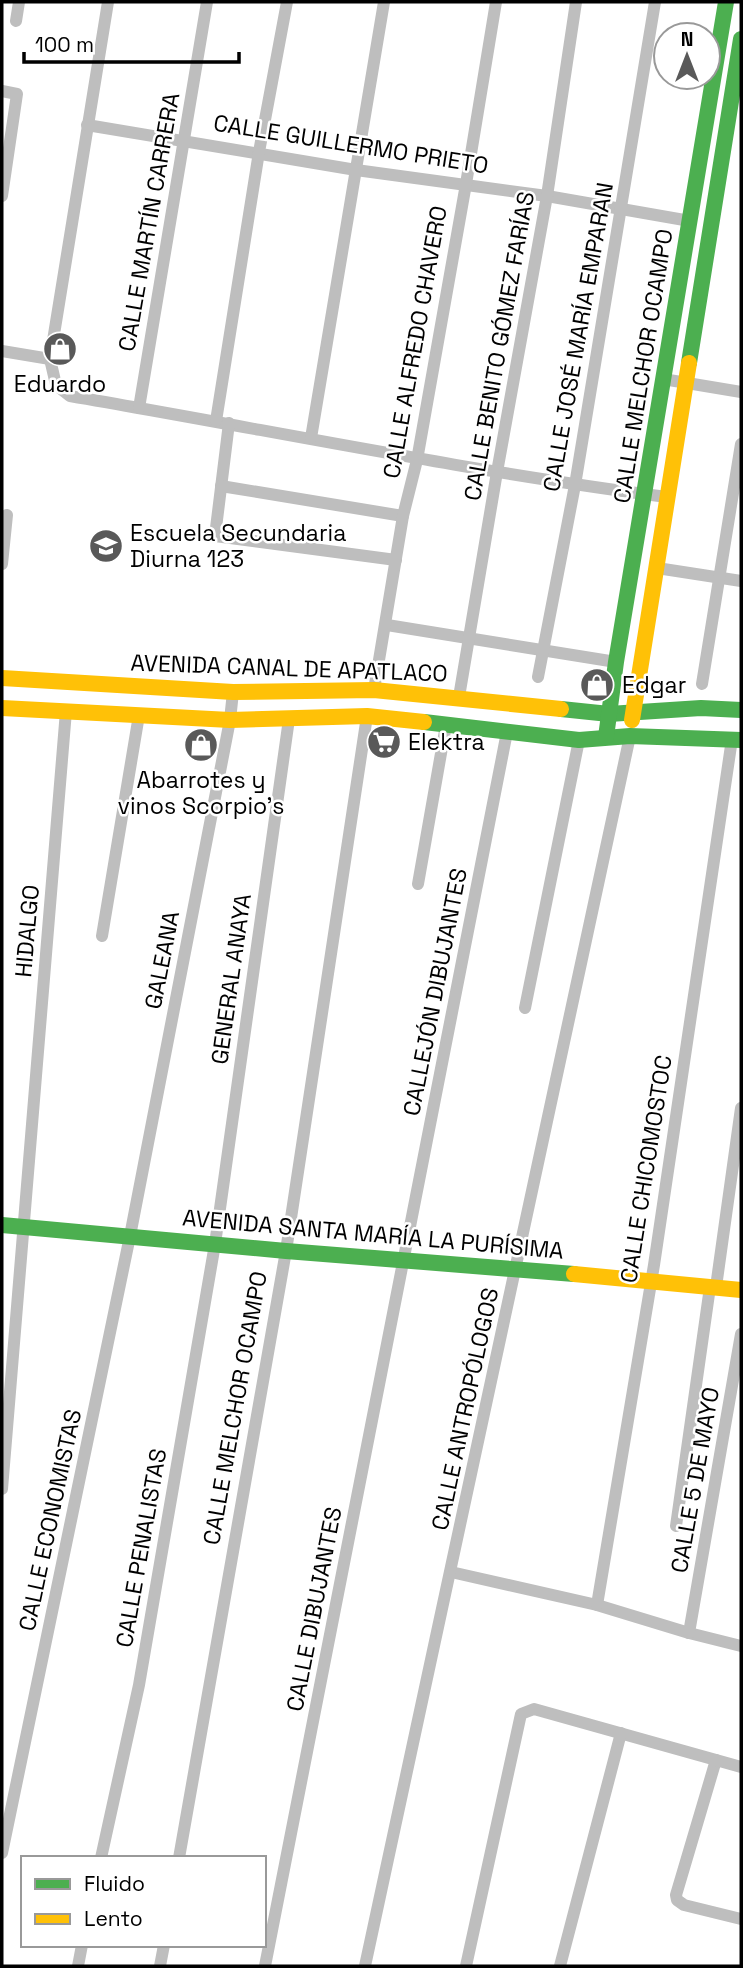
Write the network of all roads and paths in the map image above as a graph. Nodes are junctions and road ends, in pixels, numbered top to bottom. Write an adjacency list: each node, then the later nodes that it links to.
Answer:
1 (19, 2): 10 (street)
2 (108, 2): 13 (street)
3 (207, 2): 14 (street, CALLE MARTÍN CARRERA)
4 (286, 2): 15 (street)
5 (384, 2): 16 (street)
6 (496, 2): 17 (street, CALLE ALFREDO CHAVERO)
7 (576, 2): 19 (street, CALLE BENITO GÓMEZ FARÍAS)
8 (654, 2): 20 (street, CALLE JOSÉ MARÍA EMPARAN)
9 (726, 2): 21 (street, CALLE MELCHOR OCAMPO)
10 (16, 21)
11 (741, 39): 25 (street, CALLE MELCHOR OCAMPO)
12 (2, 91): 18 (street)
13 (87, 125): 14 (street, CALLE GUILLERMO PRIETO); 23 (street)
14 (184, 139): 15 (street, CALLE GUILLERMO PRIETO); 27 (street, CALLE MARTÍN CARRERA)
15 (259, 152): 16 (street, CALLE GUILLERMO PRIETO); 28 (street)
16 (356, 170): 17 (street, CALLE GUILLERMO PRIETO); 30 (street)
17 (466, 184): 19 (street, CALLE GUILLERMO PRIETO); 32 (street, CALLE ALFREDO CHAVERO)
18 (2, 196)
19 (547, 196): 20 (street, CALLE GUILLERMO PRIETO); 33 (street, CALLE BENITO GÓMEZ FARÍAS)
20 (621, 209): 21 (street, CALLE GUILLERMO PRIETO); 34 (street, CALLE JOSÉ MARÍA EMPARAN)
21 (690, 221): 24 (street, CALLE MELCHOR OCAMPO)
22 (2, 351): 23 (street)
23 (50, 359): 27 (street)
24 (663, 379): 25 (street); 36 (street, CALLE MELCHOR OCAMPO)
25 (686, 382): 26 (street); 37 (street, CALLE MELCHOR OCAMPO)
26 (741, 392)
27 (139, 408): 28 (street)
28 (215, 421): 29 (street)
29 (229, 423): 30 (street); 35 (street)
30 (311, 438): 32 (street)
31 (741, 444): 43 (street)
32 (416, 460): 33 (street); 39 (street, CALLE ALFREDO CHAVERO)
33 (496, 472): 34 (street); 46 (street, CALLE BENITO GÓMEZ FARÍAS)
34 (575, 485): 36 (street); 47 (street, CALLE JOSÉ MARÍA EMPARAN)
35 (221, 486): 39 (street); 40 (street)
36 (645, 494): 37 (street); 48 (street, CALLE MELCHOR OCAMPO)
37 (667, 497): 42 (street, CALLE MELCHOR OCAMPO)
38 (7, 515): 41 (street)
39 (403, 516): 40 (street, CALLE ALFREDO CHAVERO)
40 (396, 560): 45 (street, CALLE ALFREDO CHAVERO)
41 (2, 564)
42 (657, 568): 43 (street); 58 (street, CALLE MELCHOR OCAMPO)
43 (720, 577): 44 (street); 51 (street)
44 (741, 582)
45 (387, 625): 46 (street); 52 (street, CALLE ALFREDO CHAVERO)
46 (469, 636): 47 (street); 54 (street, CALLE BENITO GÓMEZ FARÍAS)
47 (543, 652): 48 (street); 50 (street, CALLE JOSÉ MARÍA EMPARAN)
48 (616, 662): 59 (street, CALLE MELCHOR OCAMPO)
49 (2, 677): 53 (street, AVENIDA CANAL DE APATLACO)
50 (538, 677)
51 (702, 684)
52 (374, 690): 53 (street, AVENIDA CANAL DE APATLACO); 54 (street, AVENIDA CANAL DE APATLACO)
53 (233, 692): 63 (street, GALEANA)
54 (459, 697): 59 (street, AVENIDA CANAL DE APATLACO)
55 (2, 708): 57 (street, AVENIDA CANAL DE APATLACO)
56 (741, 710): 58 (street, AVENIDA CANAL DE APATLACO)
57 (66, 711): 60 (street, AVENIDA CANAL DE APATLACO); 75 (street, HIDALGO)
58 (633, 711): 59 (street, AVENIDA CANAL DE APATLACO); 66 (street, CALLE MELCHOR OCAMPO)
59 (609, 714): 67 (street, CALLE MELCHOR OCAMPO)
60 (139, 715): 63 (street, AVENIDA CANAL DE APATLACO); 71 (street)
61 (367, 716): 62 (street, AVENIDA CANAL DE APATLACO); 64 (street, AVENIDA CANAL DE APATLACO); 78 (street, CALLE MELCHOR OCAMPO)
62 (289, 719): 63 (street, AVENIDA CANAL DE APATLACO); 77 (street, GENERAL ANAYA)
63 (230, 720): 76 (street, GALEANA)
64 (446, 725): 65 (street, AVENIDA CANAL DE APATLACO); 70 (street)
65 (507, 732): 68 (street, AVENIDA CANAL DE APATLACO); 79 (street, CALLEJÓN DIBUJANTES)
66 (630, 736): 67 (street, AVENIDA CANAL DE APATLACO); 69 (street, AVENIDA CANAL DE APATLACO); 80 (street, CALLE ANTROPÓLOGOS)
67 (606, 737): 68 (street, AVENIDA CANAL DE APATLACO)
68 (579, 740): 72 (street)
69 (737, 740): 81 (street, CALLE CHICOMOSTOC)
70 (418, 884)
71 (102, 936)
72 (525, 1008)
73 (741, 1108): 82 (street)
74 (2, 1225): 75 (street, AVENIDA SANTA MARÍA LA PURÍSIMA)
75 (24, 1227): 76 (street, AVENIDA SANTA MARÍA LA PURÍSIMA); 85 (street, HIDALGO)
76 (130, 1236): 77 (street, AVENIDA SANTA MARÍA LA PURÍSIMA); 94 (street, CALLE ECONOMISTAS)
77 (215, 1244): 78 (street, AVENIDA SANTA MARÍA LA PURÍSIMA); 95 (street, CALLE PENALISTAS)
78 (286, 1251): 79 (street, AVENIDA SANTA MARÍA LA PURÍSIMA); 96 (street, CALLE MELCHOR OCAMPO)
79 (404, 1260): 80 (street, AVENIDA SANTA MARÍA LA PURÍSIMA); 102 (street, CALLE DIBUJANTES)
80 (517, 1268): 81 (street, AVENIDA SANTA MARÍA LA PURÍSIMA); 87 (street, CALLE ANTROPÓLOGOS)
81 (651, 1282): 82 (street, AVENIDA SANTA MARÍA LA PURÍSIMA); 88 (street, CALLE CHICOMOSTOC)
82 (713, 1287): 83 (street, AVENIDA SANTA MARÍA LA PURÍSIMA); 86 (street)
83 (741, 1290)
84 (741, 1334): 89 (street, CALLE 5 DE MAYO)
85 (2, 1489)
86 (676, 1526)
87 (451, 1572): 88 (street); 103 (street, CALLE ANTROPÓLOGOS)
88 (597, 1605): 89 (street)
89 (689, 1633): 90 (street)
90 (741, 1646)
91 (621, 1733): 92 (street); 104 (street); 105 (street)
92 (716, 1760): 93 (street); 97 (street)
93 (741, 1767)
94 (2, 1853)
95 (102, 1856)
96 (179, 1856)
97 (741, 1919)
98 (82, 1947): 100 (street)
99 (164, 1947): 101 (street)
100 (78, 1966)
101 (160, 1966)
102 (265, 1966)
103 (365, 1966)
104 (466, 1966)
105 (560, 1966)

